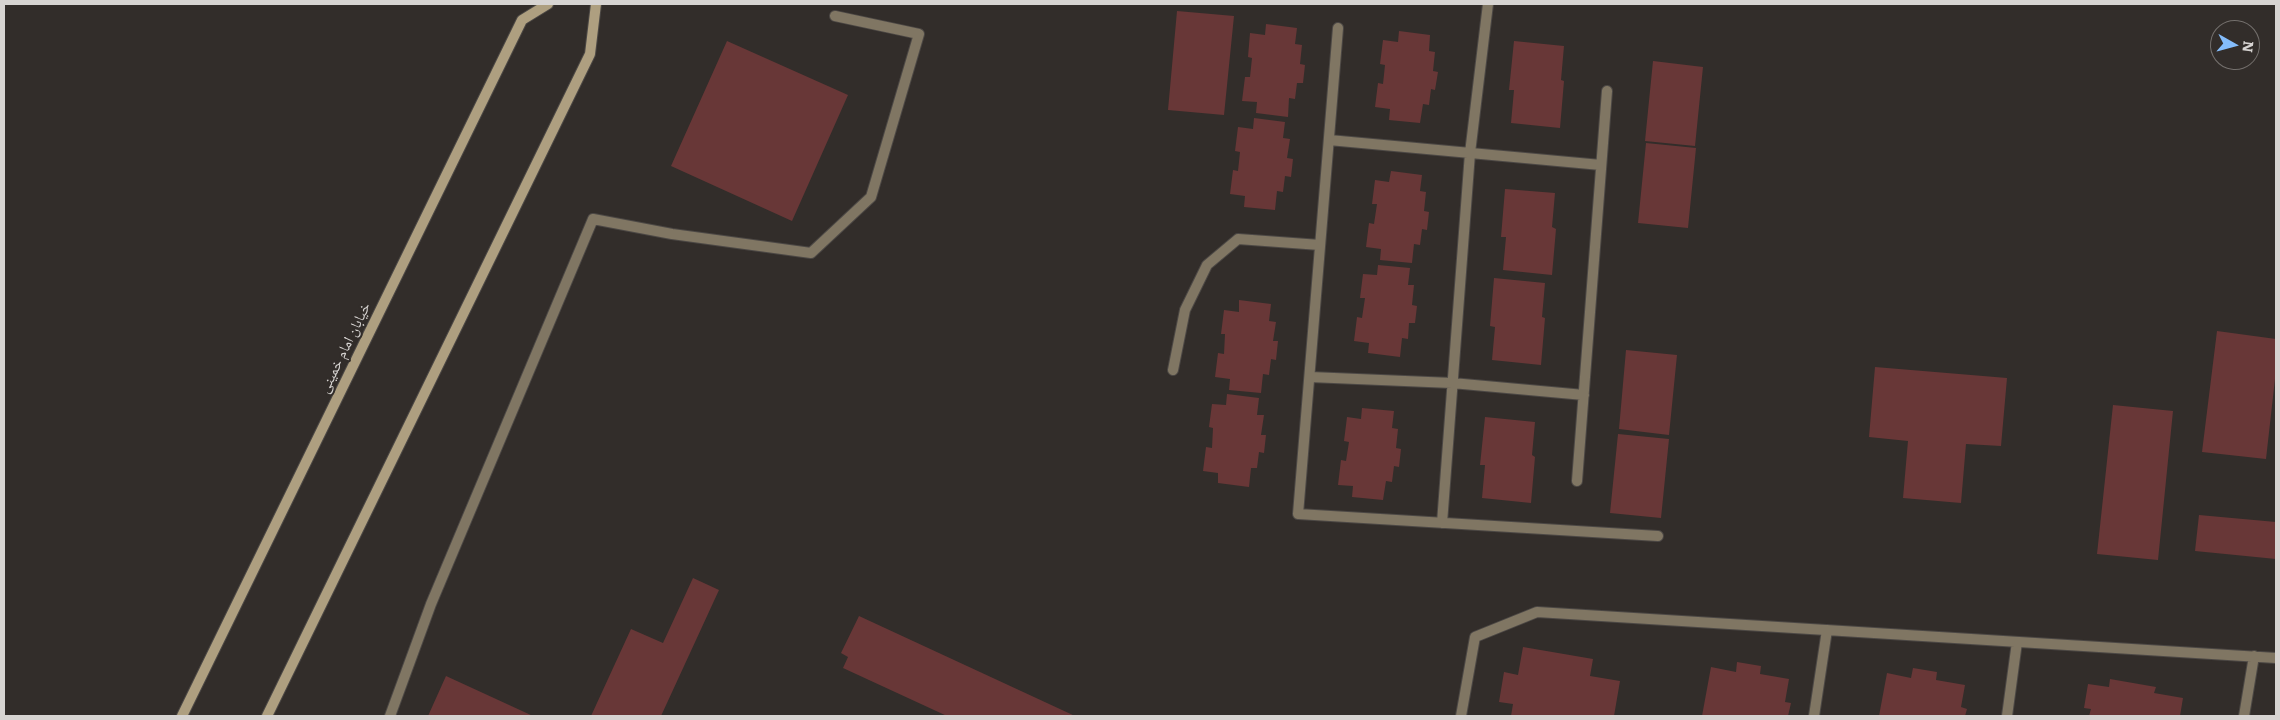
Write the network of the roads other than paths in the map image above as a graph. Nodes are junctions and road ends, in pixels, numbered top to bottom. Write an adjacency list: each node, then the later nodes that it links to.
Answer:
1 (548, 4): 22 (main road, خیابان امام خمینی)
2 (596, 4): 23 (main road)
3 (1488, 4): 8 (street)
4 (835, 16): 24 (street)
5 (1338, 28): 7 (street)
6 (1607, 90): 9 (street)
7 (1329, 140): 8 (street); 10 (street)
8 (1470, 153): 9 (street); 13 (street)
9 (1601, 165): 14 (street)
10 (1320, 245): 11 (street); 12 (street)
11 (1173, 370)
12 (1310, 377): 13 (street); 16 (street)
13 (1452, 383): 14 (street); 16 (street)
14 (1584, 395): 15 (street)
15 (1577, 481)
16 (1442, 523): 17 (street)
17 (1658, 536)
18 (1827, 630): 19 (street); 25 (street); 26 (street)
19 (2017, 642): 20 (street); 27 (street)
20 (2254, 656): 21 (street); 28 (street)
21 (2276, 658)
22 (182, 716)
23 (267, 716)
24 (390, 716)
25 (1461, 716)
26 (1814, 716)
27 (2007, 716)
28 (2244, 716)

